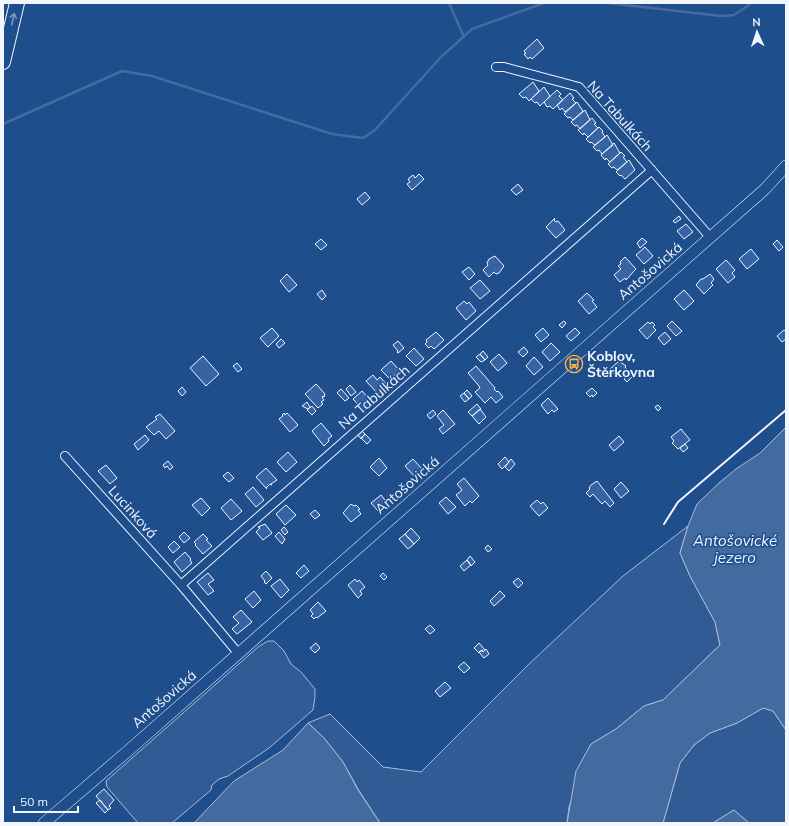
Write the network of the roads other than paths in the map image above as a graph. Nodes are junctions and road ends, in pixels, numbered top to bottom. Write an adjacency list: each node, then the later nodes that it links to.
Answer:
1 (17, 3): 2 (highway, one-way to 1)
2 (3, 62)
3 (496, 67): 5 (street, Na Tabulkách)
4 (786, 166): 6 (street, Antošovická)
5 (652, 170): 6 (street, Na Tabulkách); 8 (street, Na Tabulkách)
6 (710, 237): 9 (street, Antošovická)
7 (64, 456): 8 (street, Lucinková)
8 (181, 585): 9 (street)
9 (238, 653): 10 (street, Antošovická)
10 (44, 823)

